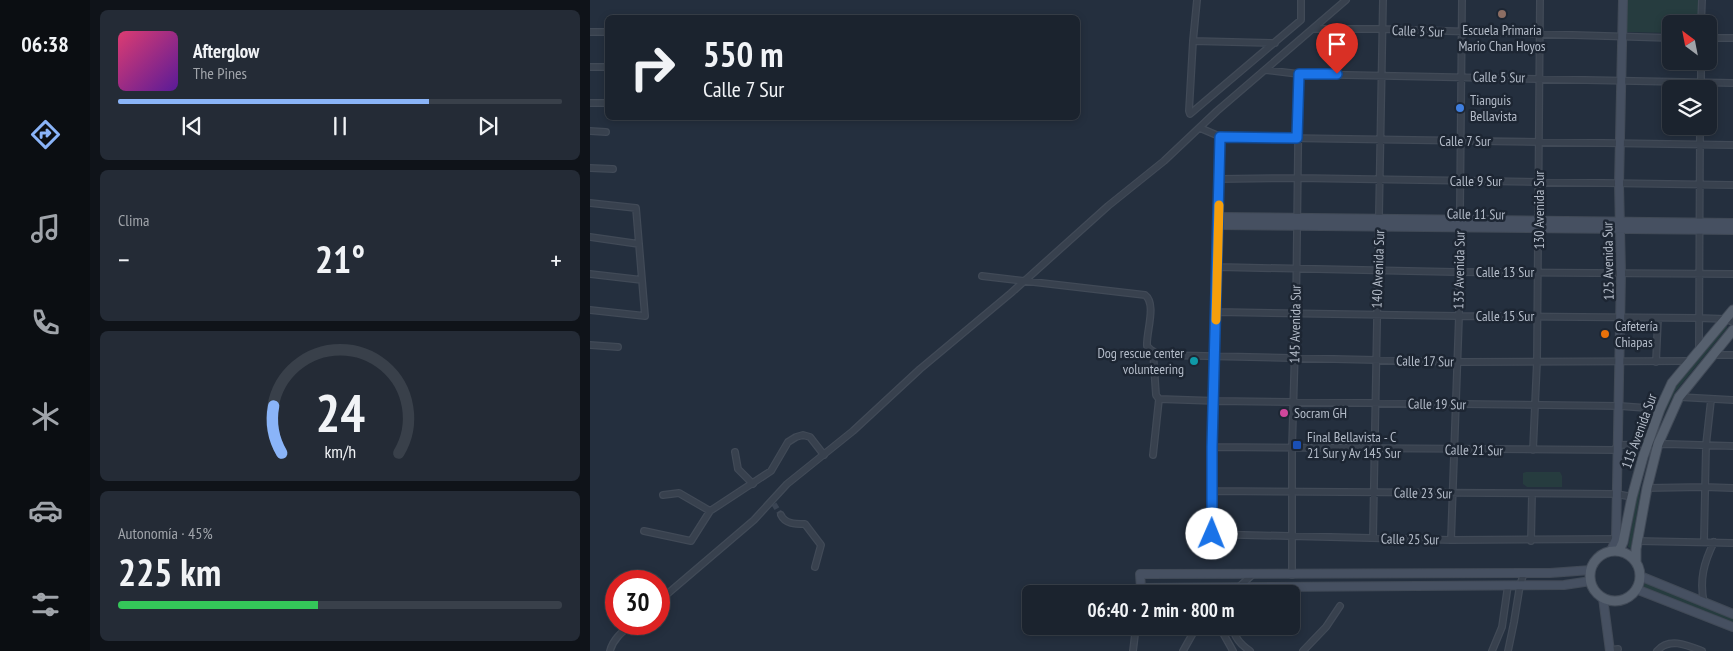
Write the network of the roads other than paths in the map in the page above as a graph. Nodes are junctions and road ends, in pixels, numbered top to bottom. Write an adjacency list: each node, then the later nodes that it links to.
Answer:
1 (1197, 0): 20 (street)
2 (1302, 0): 21 (street)
3 (1346, 0): 10 (street)
4 (1383, 0): 11 (street, 140 Avenida Sur)
5 (1462, 0): 14 (street, 135 Avenida Sur)
6 (1540, 0): 15 (street, 130 Avenida Sur)
7 (1623, 0): 16 (main road, 125 Avenida Sur)
8 (1702, 0): 9 (street)
9 (1701, 15)
10 (1314, 29): 11 (street, Calle 3 Sur); 24 (street)
11 (1382, 29): 14 (street, Calle 3 Sur); 26 (street, 140 Avenida Sur)
12 (590, 32): 13 (street)
13 (605, 32)
14 (1461, 32): 15 (street, Calle 3 Sur); 27 (street, 135 Avenida Sur)
15 (1540, 33): 16 (street, Calle 3 Sur); 28 (street, 130 Avenida Sur)
16 (1623, 37): 17 (street, Calle 3 Sur); 29 (main road, 125 Avenida Sur)
17 (1662, 38)
18 (1718, 38): 19 (street)
19 (1733, 38)
20 (1193, 41): 21 (street); 21 (street)
21 (1275, 43)
22 (590, 67): 23 (street)
23 (605, 67)
24 (1266, 70): 25 (street, Calle 5 Sur); 35 (street)
25 (1299, 74): 26 (street, Calle 5 Sur); 40 (street, 145 Avenida Sur)
26 (1382, 74): 27 (street, Calle 5 Sur); 41 (street, 140 Avenida Sur)
27 (1460, 76): 28 (street, Calle 5 Sur); 42 (street, 135 Avenida Sur)
28 (1539, 77): 29 (street, Calle 5 Sur); 43 (street, 130 Avenida Sur)
29 (1622, 80): 30 (street, Calle 5 Sur); 44 (main road, 125 Avenida Sur)
30 (1662, 81)
31 (1717, 82): 32 (street, Calle 5 Sur)
32 (1733, 82)
33 (590, 103): 34 (street)
34 (605, 103)
35 (1200, 128): 39 (street, Calle 7 Sur); 80 (street)
36 (590, 131): 37 (street)
37 (606, 132)
38 (1700, 135): 46 (street)
39 (1220, 137): 40 (street, Calle 7 Sur); 50 (street)
40 (1297, 138): 41 (street, Calle 7 Sur); 49 (street, 145 Avenida Sur)
41 (1380, 141): 42 (street, Calle 7 Sur); 51 (street, 140 Avenida Sur)
42 (1460, 141): 43 (street, Calle 7 Sur); 52 (street, 135 Avenida Sur)
43 (1539, 141): 44 (street, Calle 7 Sur); 53 (street, 130 Avenida Sur)
44 (1620, 144): 46 (street, Calle 7 Sur); 54 (main road, 125 Avenida Sur)
45 (1733, 145): 46 (street, Calle 7 Sur)
46 (1700, 146): 55 (street)
47 (590, 168): 48 (street)
48 (613, 169)
49 (1298, 178): 50 (street, Calle 9 Sur); 51 (street, Calle 9 Sur); 59 (street, 145 Avenida Sur)
50 (1218, 179): 58 (street)
51 (1380, 180): 52 (street, Calle 9 Sur); 60 (street, 140 Avenida Sur)
52 (1460, 181): 53 (street, Calle 9 Sur); 61 (street, 135 Avenida Sur)
53 (1539, 181): 54 (street, Calle 9 Sur); 63 (street, 130 Avenida Sur)
54 (1619, 184): 55 (street, Calle 9 Sur); 64 (main road, 125 Avenida Sur)
55 (1700, 185): 56 (street, Calle 9 Sur); 65 (street)
56 (1733, 185)
57 (590, 203): 68 (street)
58 (1219, 221): 59 (main road, Calle 11 Sur); 69 (street)
59 (1298, 221): 60 (main road, Calle 11 Sur); 70 (street, 145 Avenida Sur)
60 (1380, 223): 61 (main road, Calle 11 Sur); 71 (street, 140 Avenida Sur)
61 (1460, 223): 63 (main road, Calle 11 Sur); 72 (street, 135 Avenida Sur)
62 (1733, 223): 65 (main road, Calle 11 Sur)
63 (1539, 224): 64 (main road, Calle 11 Sur); 73 (street, 130 Avenida Sur)
64 (1620, 226): 65 (main road, Calle 11 Sur); 74 (main road, 125 Avenida Sur)
65 (1700, 226): 66 (main road, Calle 11 Sur); 76 (street)
66 (1733, 230)
67 (590, 236): 68 (street)
68 (639, 244): 79 (street)
69 (1218, 268): 70 (street, Calle 13 Sur); 83 (street)
70 (1296, 269): 71 (street, Calle 13 Sur); 84 (street, 145 Avenida Sur)
71 (1378, 271): 72 (street, Calle 13 Sur); 85 (street, 140 Avenida Sur)
72 (1459, 272): 73 (street, Calle 13 Sur); 86 (street, 135 Avenida Sur)
73 (1538, 272): 74 (street, Calle 13 Sur); 87 (street, 130 Avenida Sur)
74 (1622, 273): 76 (street, Calle 13 Sur); 88 (main road, 125 Avenida Sur)
75 (590, 274): 79 (street)
76 (1699, 274): 77 (street, Calle 13 Sur); 90 (street)
77 (1733, 274)
78 (982, 276): 80 (street)
79 (642, 280): 81 (street)
80 (1025, 280): 96 (street); 129 (street)
81 (590, 310)
82 (1733, 310): 91 (main road, 115 Avenida Sur)
83 (1216, 312): 84 (street, Calle 15 Sur); 99 (street)
84 (1296, 313): 85 (street, Calle 15 Sur); 100 (street, 145 Avenida Sur)
85 (1377, 315): 86 (street, Calle 15 Sur); 101 (street, 140 Avenida Sur)
86 (1459, 316): 87 (street, Calle 15 Sur); 105 (street, 135 Avenida Sur)
87 (1538, 317): 88 (street, Calle 15 Sur); 102 (street, 130 Avenida Sur)
88 (1620, 317): 89 (street, Calle 15 Sur); 103 (main road, 125 Avenida Sur)
89 (1658, 318): 90 (street, Calle 15 Sur); 106 (street)
90 (1698, 318): 91 (street, Calle 15 Sur); 95 (street)
91 (1730, 320): 95 (main road, 115 Avenida Sur)
92 (1733, 330): 97 (main road, 115 Avenida Sur)
93 (590, 345): 94 (street)
94 (618, 347)
95 (1699, 350): 104 (main road, 115 Avenida Sur)
96 (1153, 352): 99 (street, Calle 17 Sur); 108 (street)
97 (1712, 355): 98 (street); 107 (main road, 115 Avenida Sur)
98 (1733, 355)
99 (1214, 357): 100 (street, Calle 17 Sur); 111 (street)
100 (1295, 359): 101 (street, Calle 17 Sur); 112 (street, 145 Avenida Sur)
101 (1376, 360): 105 (street, Calle 17 Sur); 113 (street, 140 Avenida Sur)
102 (1537, 361): 103 (street, Calle 17 Sur); 105 (street, Calle 17 Sur); 115 (street, 130 Avenida Sur)
103 (1620, 361): 106 (street, Calle 17 Sur); 116 (main road, 125 Avenida Sur)
104 (1690, 361): 106 (street, Calle 17 Sur); 117 (main road, 115 Avenida Sur)
105 (1457, 362): 114 (street, 135 Avenida Sur)
106 (1656, 362)
107 (1679, 397): 109 (street); 118 (main road, 115 Avenida Sur)
108 (1159, 399): 111 (street); 130 (street)
109 (1711, 400): 110 (street); 119 (street)
110 (1733, 400)
111 (1214, 401): 112 (street, Calle 19 Sur); 123 (street)
112 (1293, 402): 113 (street, Calle 19 Sur); 124 (street, 145 Avenida Sur)
113 (1375, 403): 114 (street, Calle 19 Sur); 125 (street, 140 Avenida Sur)
114 (1456, 404): 115 (street, Calle 19 Sur); 126 (street, 135 Avenida Sur)
115 (1536, 405): 116 (street, Calle 19 Sur); 127 (street, 130 Avenida Sur)
116 (1619, 406): 117 (street, Calle 19 Sur); 120 (main road, 125 Avenida Sur)
117 (1660, 409): 121 (main road, 115 Avenida Sur)
118 (1658, 444): 119 (street, Calle 21 Sur); 121 (street, Calle 21 Sur); 133 (main road, 115 Avenida Sur)
119 (1706, 445): 122 (street, Calle 21 Sur); 132 (street)
120 (1618, 446): 121 (street, Calle 21 Sur); 127 (street, Calle 21 Sur); 140 (main road, 125 Avenida Sur)
121 (1646, 446): 142 (main road, 115 Avenida Sur)
122 (1733, 446)
123 (1212, 447): 124 (street, Calle 21 Sur); 135 (street)
124 (1292, 448): 125 (street, Calle 21 Sur); 136 (street, 145 Avenida Sur)
125 (1374, 448): 126 (street, Calle 21 Sur); 137 (street, 140 Avenida Sur)
126 (1455, 449): 127 (street, Calle 21 Sur); 138 (street, 135 Avenida Sur)
127 (1533, 450)
128 (735, 452): 131 (street)
129 (824, 454): 131 (street); 174 (street)
130 (1152, 455)
131 (753, 484): 143 (street)
132 (1704, 486): 133 (street); 134 (street); 154 (street)
133 (1647, 488): 153 (main road, 115 Avenida Sur)
134 (1733, 488)
135 (1213, 491): 136 (street, Calle 23 Sur); 147 (street)
136 (1293, 491): 137 (street, Calle 23 Sur); 148 (street, 145 Avenida Sur)
137 (1373, 492): 138 (street, Calle 23 Sur); 149 (street, 140 Avenida Sur)
138 (1454, 493): 139 (street, Calle 23 Sur); 150 (street, 135 Avenida Sur)
139 (1532, 494): 140 (street, Calle 23 Sur); 152 (street)
140 (1617, 494): 142 (street, Calle 23 Sur); 151 (main road, 125 Avenida Sur)
141 (663, 495): 143 (street)
142 (1632, 497): 157 (main road, 115 Avenida Sur)
143 (710, 511): 145 (street)
144 (781, 515): 159 (street)
145 (644, 531)
146 (1205, 534): 147 (street, Calle 25 Sur)
147 (1212, 534): 148 (street, Calle 25 Sur)
148 (1292, 536): 149 (street, Calle 25 Sur); 164 (street, 145 Avenida Sur)
149 (1372, 538): 150 (street, Calle 25 Sur)
150 (1451, 540): 152 (street, Calle 25 Sur)
151 (1616, 540): 152 (street, Calle 25 Sur); 157 (main road, 125 Avenida Sur)
152 (1532, 541)
153 (1637, 541): 154 (street); 158 (main road, 115 Avenida Sur)
154 (1704, 542): 155 (street)
155 (1714, 542): 156 (street); 176 (street)
156 (1733, 543)
157 (1615, 551): 158 (main road); 160 (main road)
158 (1636, 561): 165 (main road)
159 (815, 567)
160 (1591, 570): 161 (main road); 166 (main road)
161 (1524, 573): 162 (main road); 170 (street)
162 (1392, 574): 164 (main road); 171 (main road)
163 (1252, 575): 164 (main road); 167 (main road); 168 (street)
164 (1292, 575)
165 (1640, 576): 173 (main road); 176 (main road)
166 (1590, 581): 170 (main road); 175 (main road)
167 (1141, 585)
168 (1242, 585)
169 (1508, 585): 170 (main road); 171 (main road); 192 (street)
170 (1520, 585): 193 (street)
171 (1397, 586): 172 (main road)
172 (1300, 588)
173 (1636, 589): 175 (main road); 179 (main road)
174 (670, 592)
175 (1603, 598): 194 (main road)
176 (1704, 603): 178 (main road)
177 (1340, 606): 191 (street)
178 (1733, 614)
179 (1733, 627)
180 (618, 635): 186 (street)
181 (1135, 635): 187 (street)
182 (1192, 635): 188 (street)
183 (1224, 635): 189 (street)
184 (1236, 635): 190 (street)
185 (1618, 649): 194 (street)
186 (610, 651)
187 (1134, 651)
188 (1183, 651)
189 (1233, 651)
190 (1250, 651)
191 (1303, 651)
192 (1492, 651)
193 (1508, 651)
194 (1610, 651)
195 (1656, 651): 196 (street)
196 (1702, 651)

